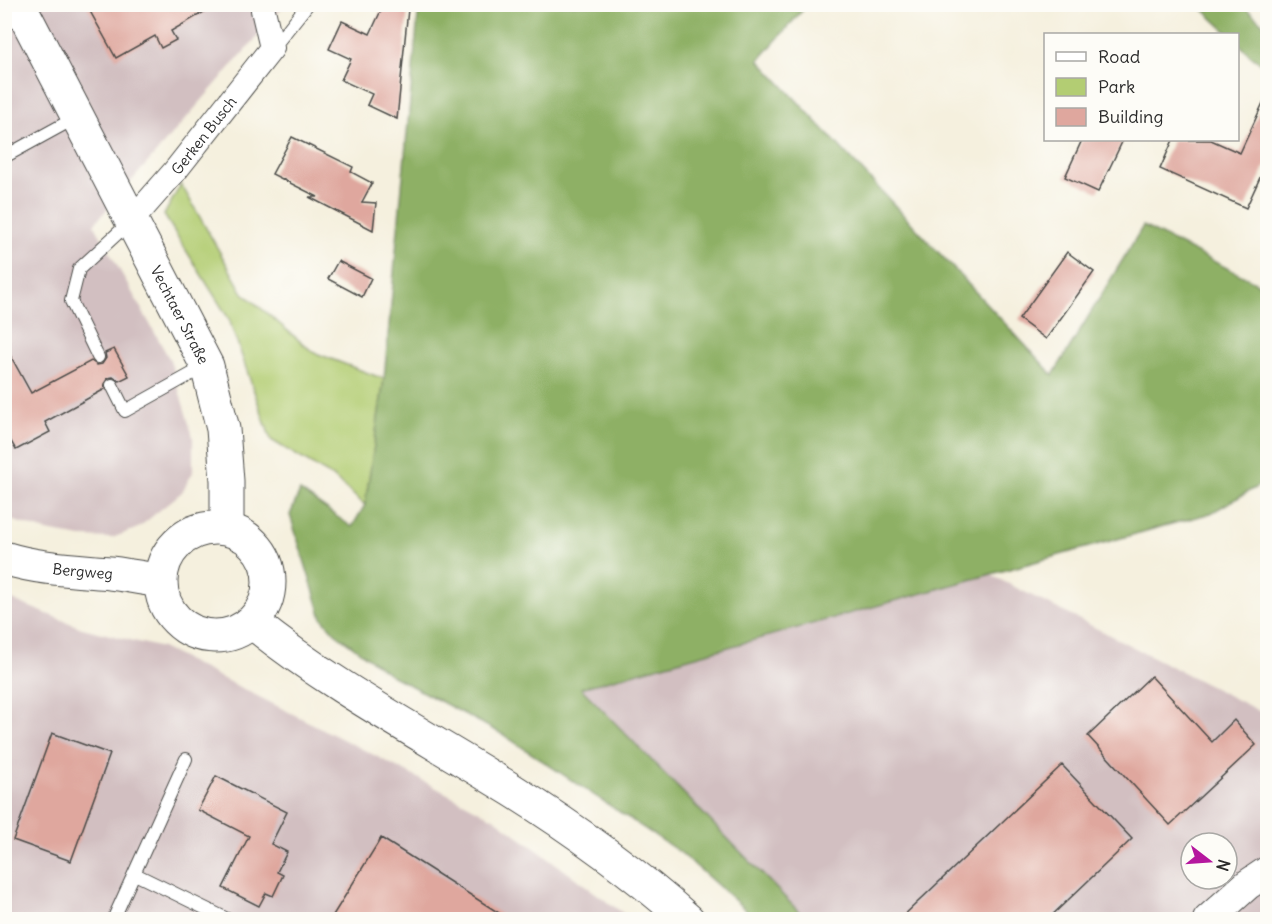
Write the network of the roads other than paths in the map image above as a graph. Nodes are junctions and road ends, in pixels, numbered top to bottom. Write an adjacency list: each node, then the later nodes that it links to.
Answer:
1 (19, 4): 5 (main road, Vechtaer Straße)
2 (308, 4): 4 (lane, Gerken Busch)
3 (263, 10): 4 (street)
4 (272, 48): 7 (street, Gerken Busch)
5 (78, 117): 6 (lane); 7 (main road, Vechtaer Straße)
6 (4, 157)
7 (132, 220): 8 (lane); 9 (main road, Vechtaer Straße)
8 (98, 357)
9 (207, 366): 10 (lane); 11 (main road, Vechtaer Straße)
10 (112, 386)
11 (227, 529): 13 (main road); 14 (main road)
12 (4, 558): 13 (main road, Bergweg)
13 (160, 581): 14 (main road)
14 (252, 622): 20 (main road)
15 (186, 759): 17 (lane)
16 (1268, 872): 21 (street)
17 (135, 874): 18 (lane); 19 (lane)
18 (113, 920)
19 (229, 920)
20 (688, 920)
21 (1208, 920)

